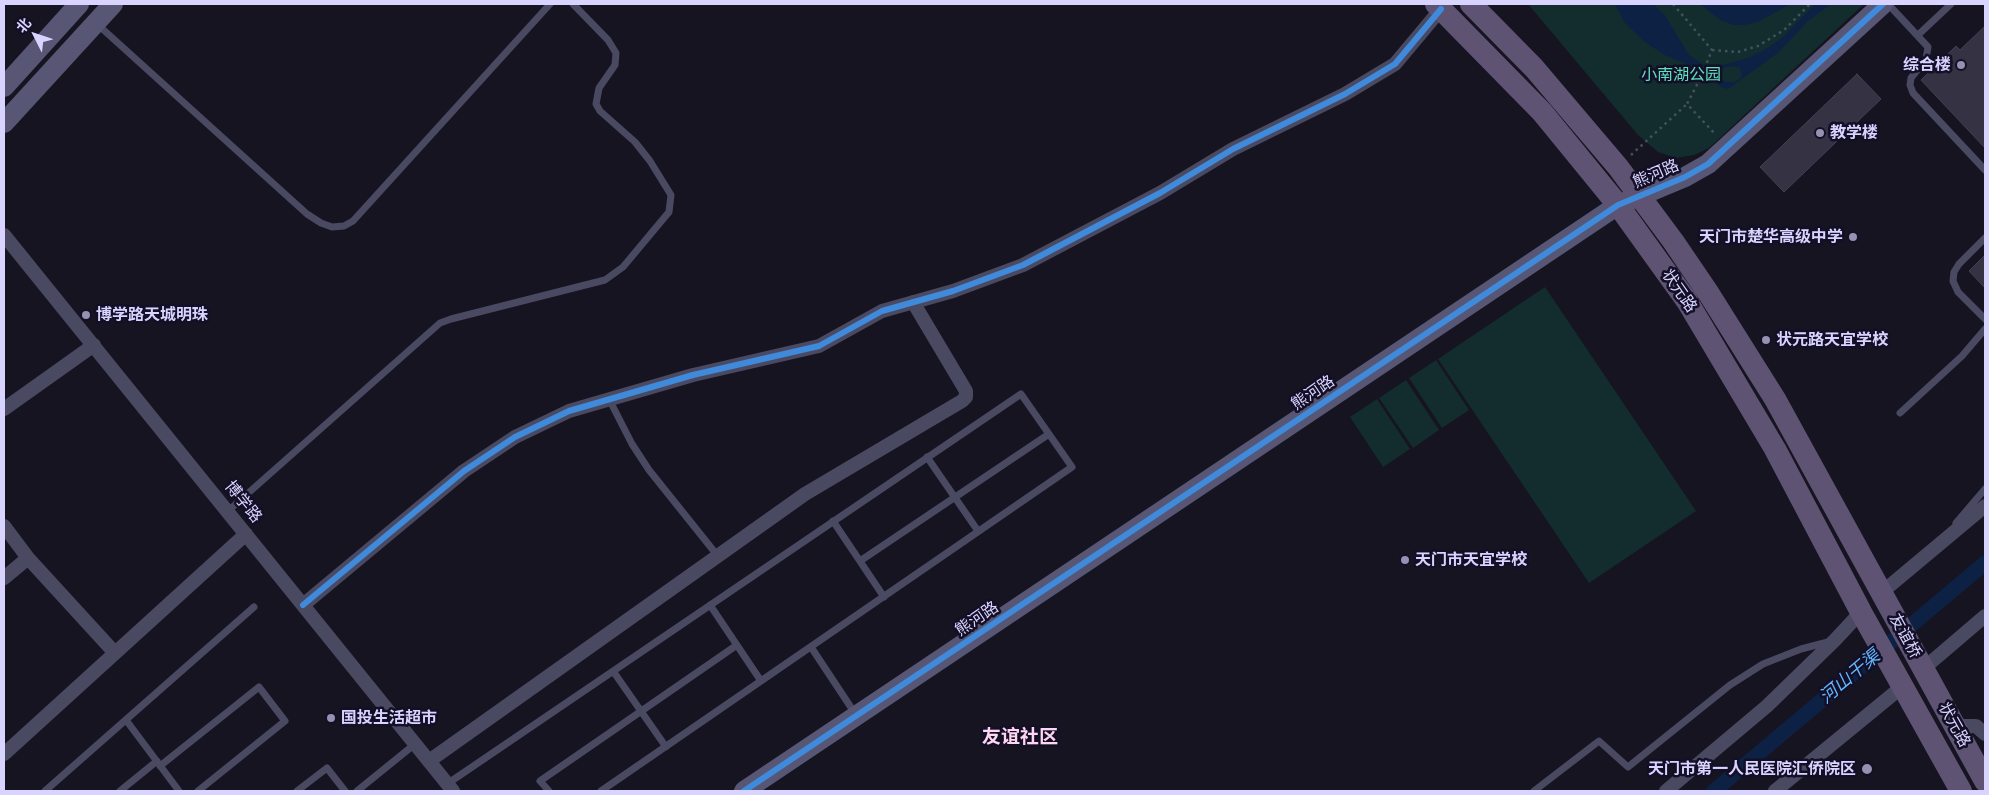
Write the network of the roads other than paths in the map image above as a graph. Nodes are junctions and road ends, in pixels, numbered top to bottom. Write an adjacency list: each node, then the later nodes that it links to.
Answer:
1 (64, 4): 13 (street)
2 (79, 4): 14 (street)
3 (114, 4): 11 (street)
4 (550, 4): 11 (lane)
5 (572, 4): 34 (lane)
6 (1471, 4): 18 (main road, 状元路)
7 (1883, 4): 18 (street, 熊河路)
8 (1888, 4): 12 (lane)
9 (1950, 4): 12 (lane)
10 (1439, 6): 19 (main road, 状元路); 22 (street)
11 (98, 13): 15 (street); 16 (street)
12 (1918, 35): 17 (lane)
13 (4, 70)
14 (4, 87)
15 (4, 111)
16 (4, 123)
17 (1985, 170)
18 (1640, 196): 19 (street, 熊河路); 45 (main road, 状元路)
19 (1618, 205): 49 (main road, 状元路); 60 (street, 熊河路)
20 (4, 235): 25 (street, 博学路)
21 (1985, 238): 23 (lane)
22 (913, 302): 26 (street); 40 (street)
23 (1985, 319)
24 (1985, 330): 28 (lane)
25 (94, 345): 27 (street); 34 (street, 博学路)
26 (609, 399): 40 (lane); 46 (street)
27 (4, 409)
28 (1900, 413)
29 (1049, 434): 30 (lane); 32 (lane); 37 (lane)
30 (927, 457): 32 (lane); 35 (lane)
31 (1985, 489): 39 (lane)
32 (955, 497): 37 (lane); 42 (lane)
33 (1985, 506): 39 (street)
34 (228, 511): 38 (street, 博学路)
35 (833, 521): 42 (lane); 47 (lane)
36 (4, 526): 41 (street)
37 (978, 531): 44 (lane)
38 (246, 534): 46 (street, 博学路); 54 (street)
39 (1933, 550): 45 (street)
40 (717, 555): 67 (street)
41 (28, 558): 43 (street); 54 (street)
42 (860, 561): 44 (lane)
43 (4, 578)
44 (884, 597): 53 (lane)
45 (1883, 598): 55 (main road, 友谊桥)
46 (303, 605): 64 (street, 博学路)
47 (710, 605): 52 (lane); 56 (lane)
48 (254, 607): 61 (lane)
49 (1863, 616): 51 (street); 58 (main road, 友谊桥)
50 (1985, 616): 55 (street)
51 (1835, 640): 81 (lane); 82 (street)
52 (737, 646): 57 (lane); 59 (lane)
53 (811, 647): 57 (lane); 60 (lane)
54 (115, 653): 66 (street)
55 (1923, 669): 62 (main road, 状元路)
56 (613, 671): 59 (lane); 70 (lane)
57 (761, 681): 65 (lane)
58 (1902, 684): 83 (street); 84 (main road, 状元路)
59 (641, 711): 65 (lane); 78 (lane)
60 (856, 716): 80 (street, 熊河路)
61 (126, 720): 68 (lane); 71 (lane)
62 (1955, 726): 63 (street); 69 (main road, 状元路)
63 (1985, 734)
64 (416, 744): 67 (street, 博学路); 77 (lane)
65 (666, 747): 79 (lane)
66 (4, 754)
67 (429, 761): 70 (street, 博学路)
68 (158, 764): 72 (lane); 73 (lane); 74 (lane)
69 (1985, 781)
70 (450, 788)
71 (45, 791)
72 (120, 791)
73 (179, 791)
74 (198, 791)
75 (297, 791): 76 (lane)
76 (345, 791)
77 (357, 791)
78 (549, 791)
79 (601, 791)
80 (744, 791)
81 (1534, 791)
82 (1666, 791)
83 (1775, 791)
84 (1961, 791)

